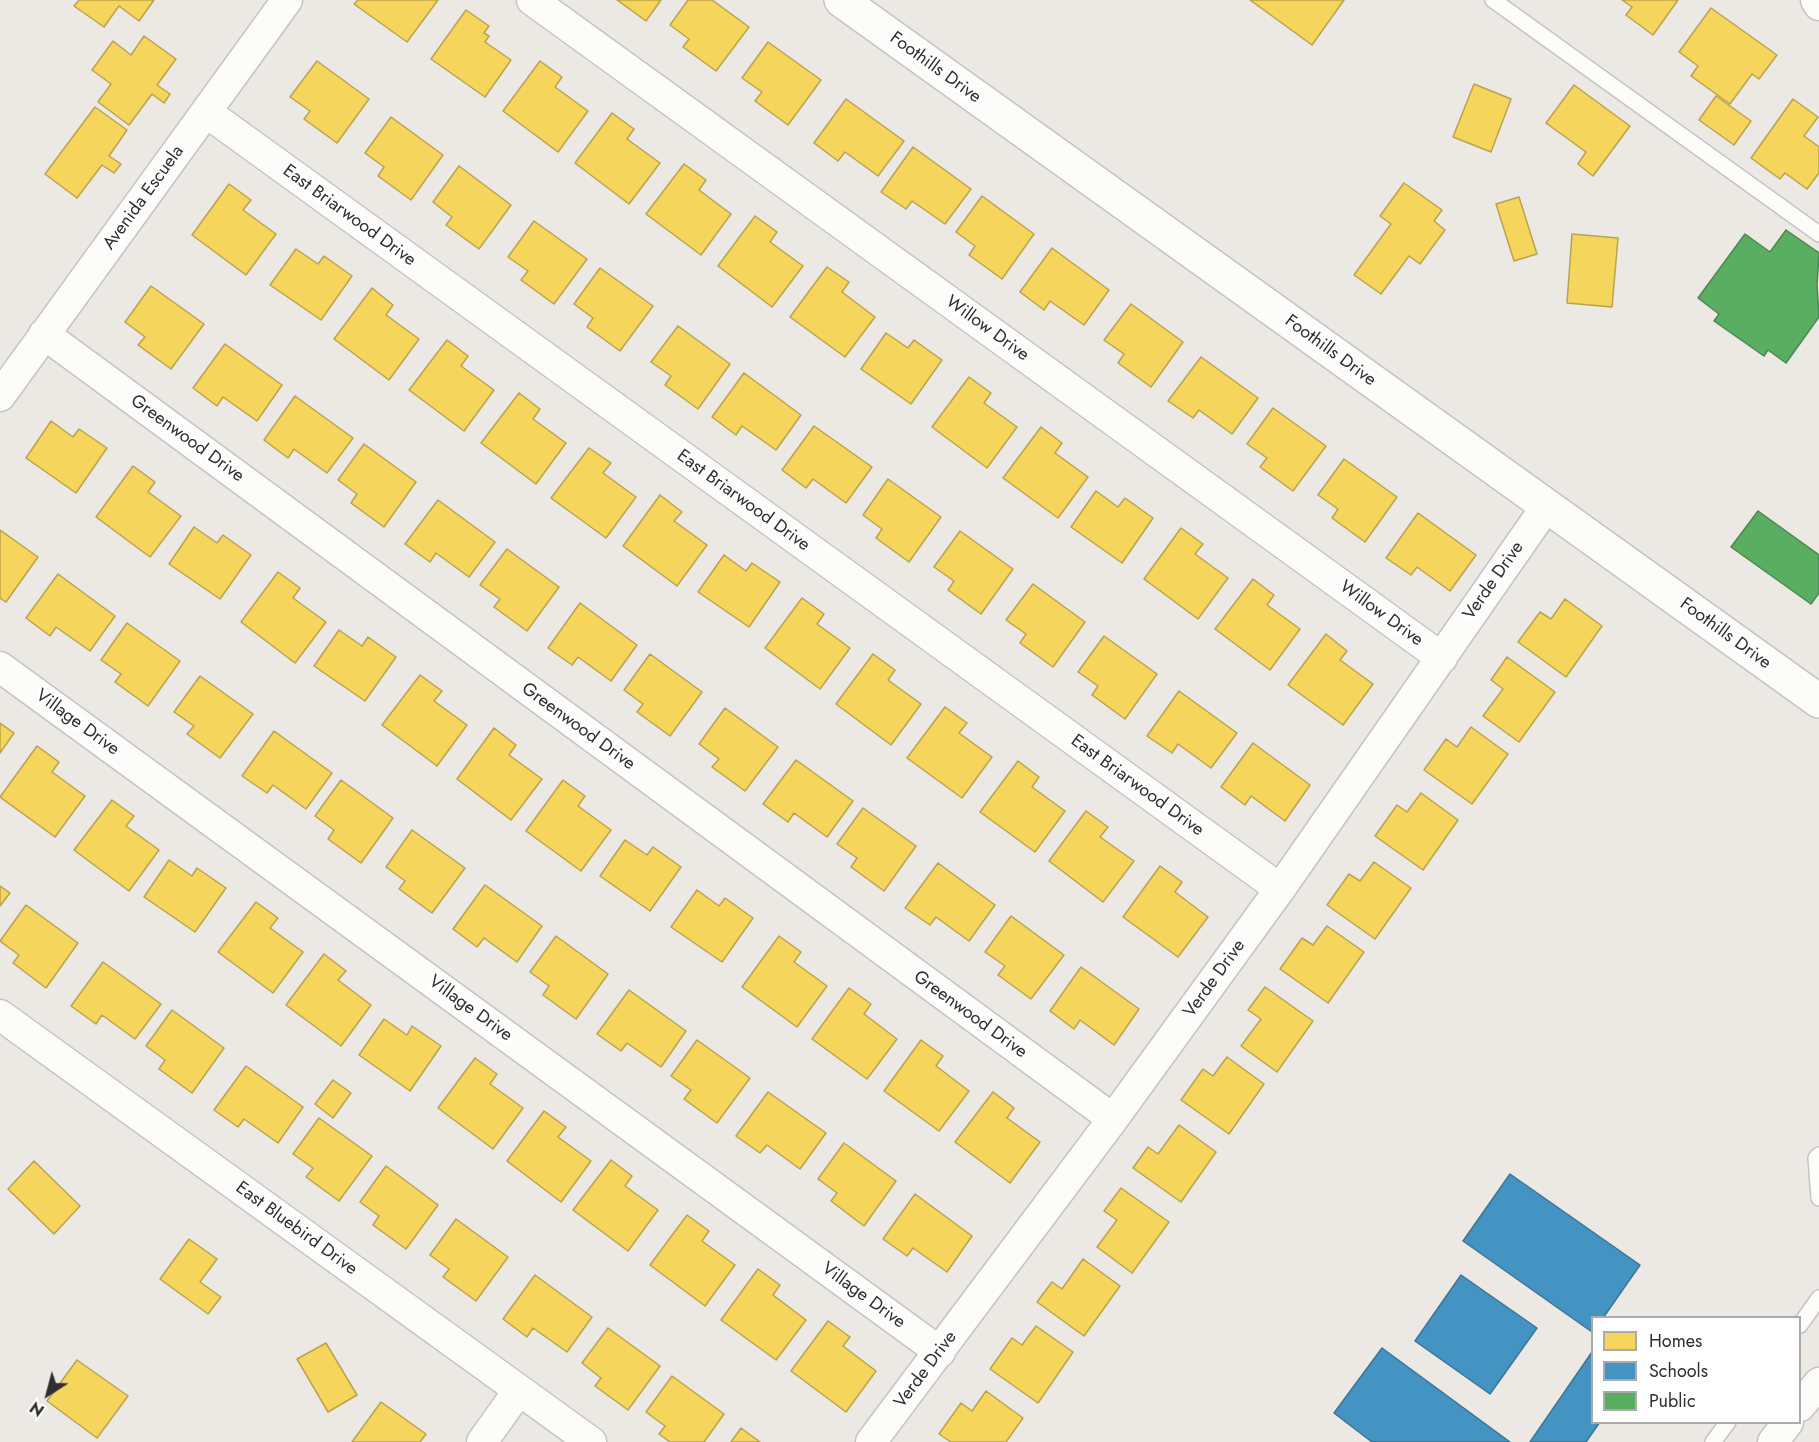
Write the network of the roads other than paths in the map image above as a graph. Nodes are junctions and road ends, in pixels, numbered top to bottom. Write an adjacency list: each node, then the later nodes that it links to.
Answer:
1 (287, 0): 7 (street, Avenida Escuela)
2 (532, 0): 12 (street, Willow Drive)
3 (841, 0): 11 (street, Foothills Drive)
4 (1493, 0): 8 (lane)
5 (1816, 0): 6 (street)
6 (1819, 5)
7 (206, 112): 9 (street, Avenida Escuela); 15 (street, East Briarwood Drive)
8 (1819, 234)
9 (44, 334): 10 (street, Avenida Escuela); 17 (street, Greenwood Drive)
10 (0, 396)
11 (1546, 507): 12 (street, Verde Drive); 14 (street, Foothills Drive)
12 (1442, 658): 15 (street, Verde Drive)
13 (0, 668): 22 (street, Village Drive)
14 (1819, 701)
15 (1280, 889): 17 (street, Verde Drive)
16 (0, 1015): 24 (street, East Bluebird Drive)
17 (1113, 1119): 22 (street, Verde Drive)
18 (1819, 1155): 19 (lane)
19 (1819, 1198)
20 (1819, 1298): 21 (lane)
21 (1801, 1324)
22 (940, 1352): 30 (street, Verde Drive)
23 (1819, 1383): 25 (street)
24 (519, 1390): 28 (street); 29 (street, East Bluebird Drive)
25 (1801, 1405)
26 (1726, 1424): 31 (lane)
27 (1786, 1424): 32 (street)
28 (482, 1442)
29 (591, 1442)
30 (871, 1442)
31 (1713, 1442)
32 (1773, 1442)

